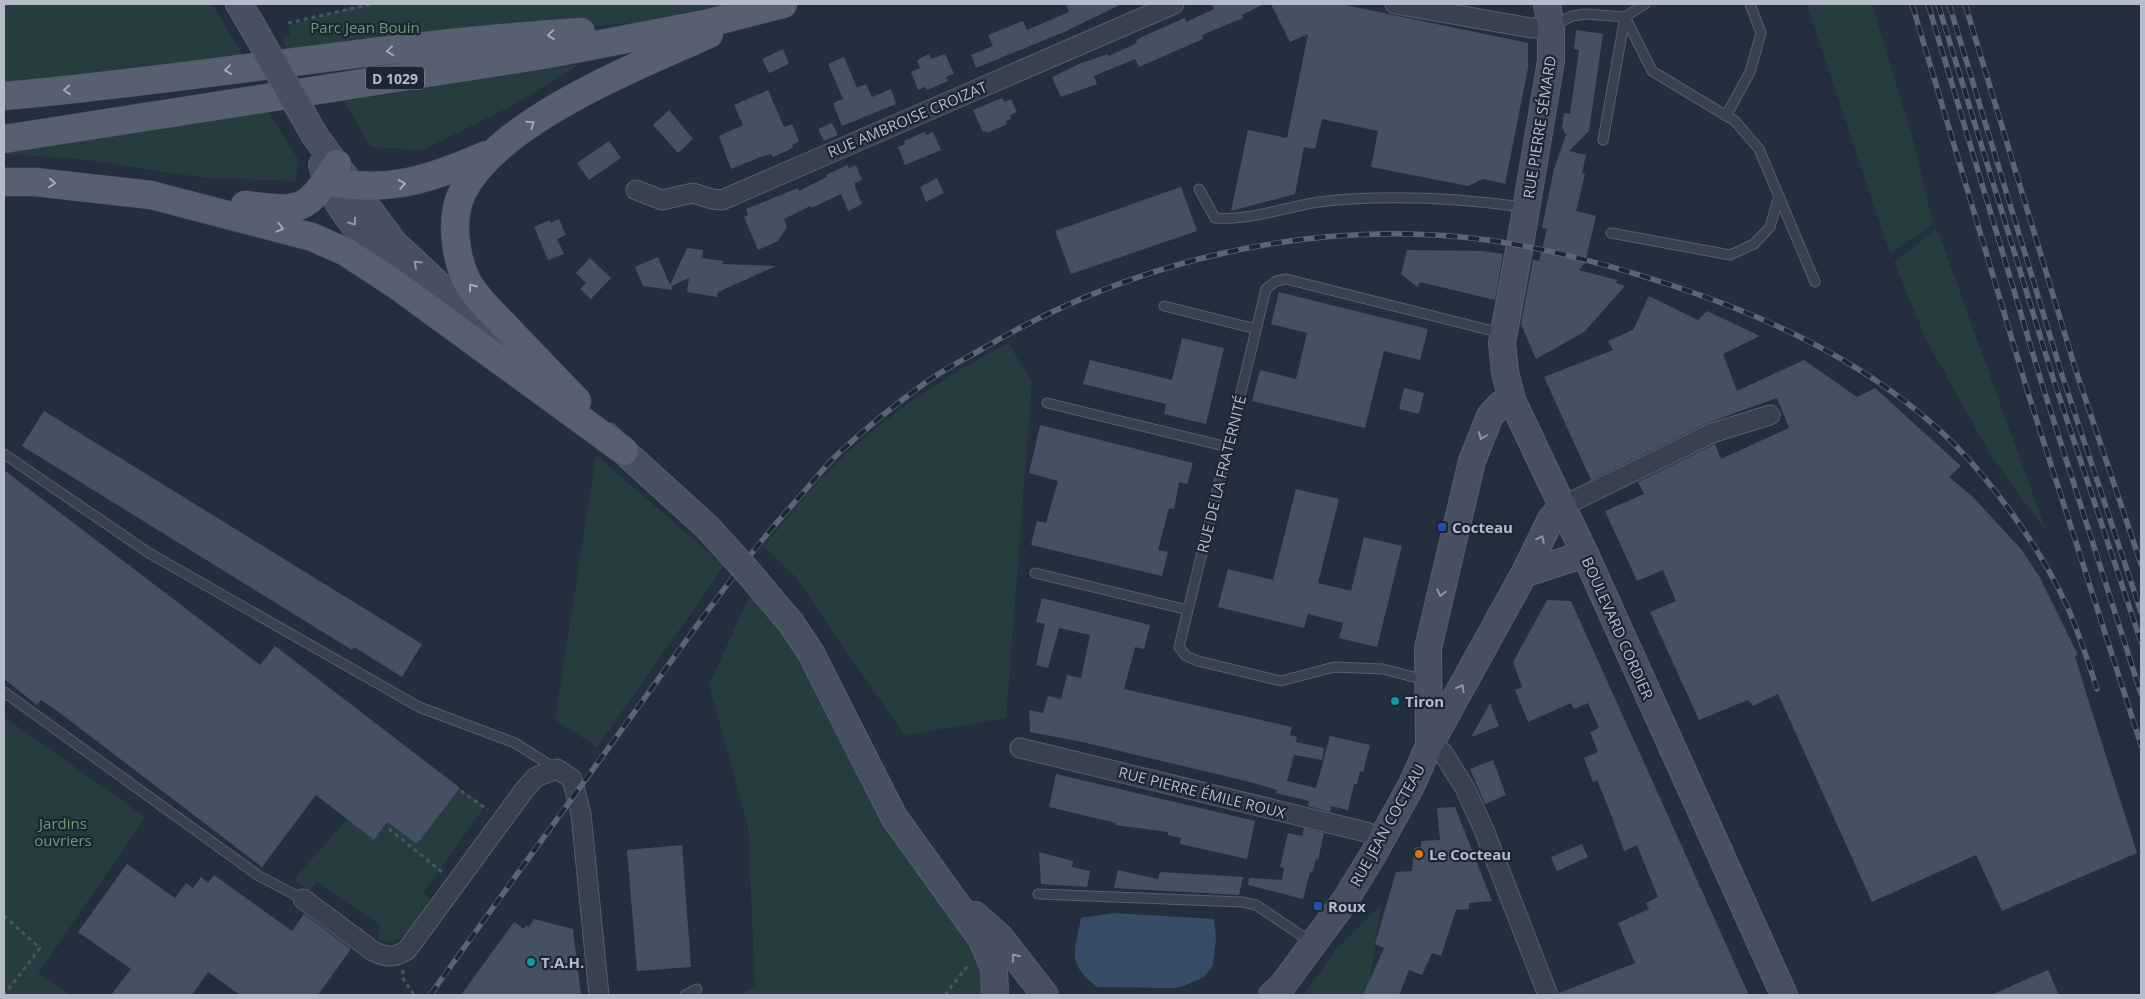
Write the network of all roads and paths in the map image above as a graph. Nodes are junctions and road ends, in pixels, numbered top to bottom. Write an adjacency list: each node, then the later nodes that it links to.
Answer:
1 (372, 4): 10 (path)
2 (1174, 4): 21 (street, RUE AMBROISE CROIZAT)
3 (1395, 4): 8 (street)
4 (1645, 4): 9 (lane)
5 (1750, 4): 13 (lane)
6 (778, 5): 11 (main road, D 1029); 16 (main road, one-way to 6)
7 (245, 14): 17 (street, bridge)
8 (1549, 15): 9 (lane); 24 (street, RUE PIERRE SÉMARD)
9 (1625, 17): 13 (lane); 15 (lane)
10 (288, 23)
11 (705, 24): 12 (main road, one-way to 12); 14 (main road, D 1029)
12 (4, 96)
13 (1726, 116): 23 (lane)
14 (4, 138)
15 (1603, 140)
16 (501, 148): 19 (main road, one-way to 16); 36 (main road, one-way to 16)
17 (332, 172): 19 (main road); 22 (main road); 31 (street, one-way to 31)
18 (4, 182): 22 (main road, one-way to 22)
19 (353, 187): 31 (street, one-way to 19)
20 (1199, 189): 24 (lane)
21 (636, 190)
22 (151, 195): 36 (main road, one-way to 36)
23 (1779, 195): 25 (lane); 27 (lane)
24 (1527, 207): 26 (street, RUE PIERRE SÉMARD)
25 (1611, 233)
26 (1519, 251): 30 (street, BOULEVARD CORDIER)
27 (1815, 282)
28 (1164, 306): 29 (lane)
29 (1256, 329): 30 (lane, RUE DE LA FRATERNITÉ); 35 (lane, RUE DE LA FRATERNITÉ)
30 (1503, 333): 32 (street, BOULEVARD CORDIER)
31 (516, 358): 36 (street)
32 (1512, 400): 38 (street, BOULEVARD CORDIER); 43 (street, RUE JEAN COCTEAU, one-way to 43)
33 (1047, 403): 35 (lane)
34 (1770, 415): 38 (street)
35 (1228, 447): 42 (lane, RUE DE LA FRATERNITÉ)
36 (624, 451): 53 (street)
37 (4, 454): 47 (lane)
38 (1563, 506): 39 (street, BOULEVARD CORDIER); 41 (street, RUE JEAN COCTEAU, one-way to 38)
39 (1585, 554): 41 (street); 68 (street, BOULEVARD CORDIER)
40 (1035, 574): 42 (lane)
41 (1524, 574): 45 (street, RUE JEAN COCTEAU, one-way to 41)
42 (1188, 610): 43 (lane, RUE DE LA FRATERNITÉ)
43 (1428, 681): 45 (street, RUE JEAN COCTEAU)
44 (4, 692): 55 (lane)
45 (1429, 746): 51 (street, RUE JEAN COCTEAU); 60 (street)
46 (1020, 748): 51 (street, RUE PIERRE ÉMILE ROUX)
47 (556, 769): 49 (street); 63 (street)
48 (461, 790): 49 (path)
49 (502, 821): 52 (street)
50 (389, 829): 52 (path)
51 (1382, 839): 57 (street, RUE JEAN COCTEAU)
52 (457, 882): 58 (street)
53 (945, 887): 65 (street); 66 (street, one-way to 53)
54 (1038, 894): 57 (lane)
55 (303, 899): 58 (street)
56 (4, 916): 61 (path)
57 (1314, 943): 67 (street, RUE JEAN COCTEAU)
58 (407, 950): 62 (path)
59 (698, 989): 64 (lane)
60 (1543, 994)
61 (4, 995)
62 (414, 995)
63 (599, 995)
64 (685, 995)
65 (995, 995)
66 (1045, 995)
67 (1272, 995)
68 (1784, 995)

